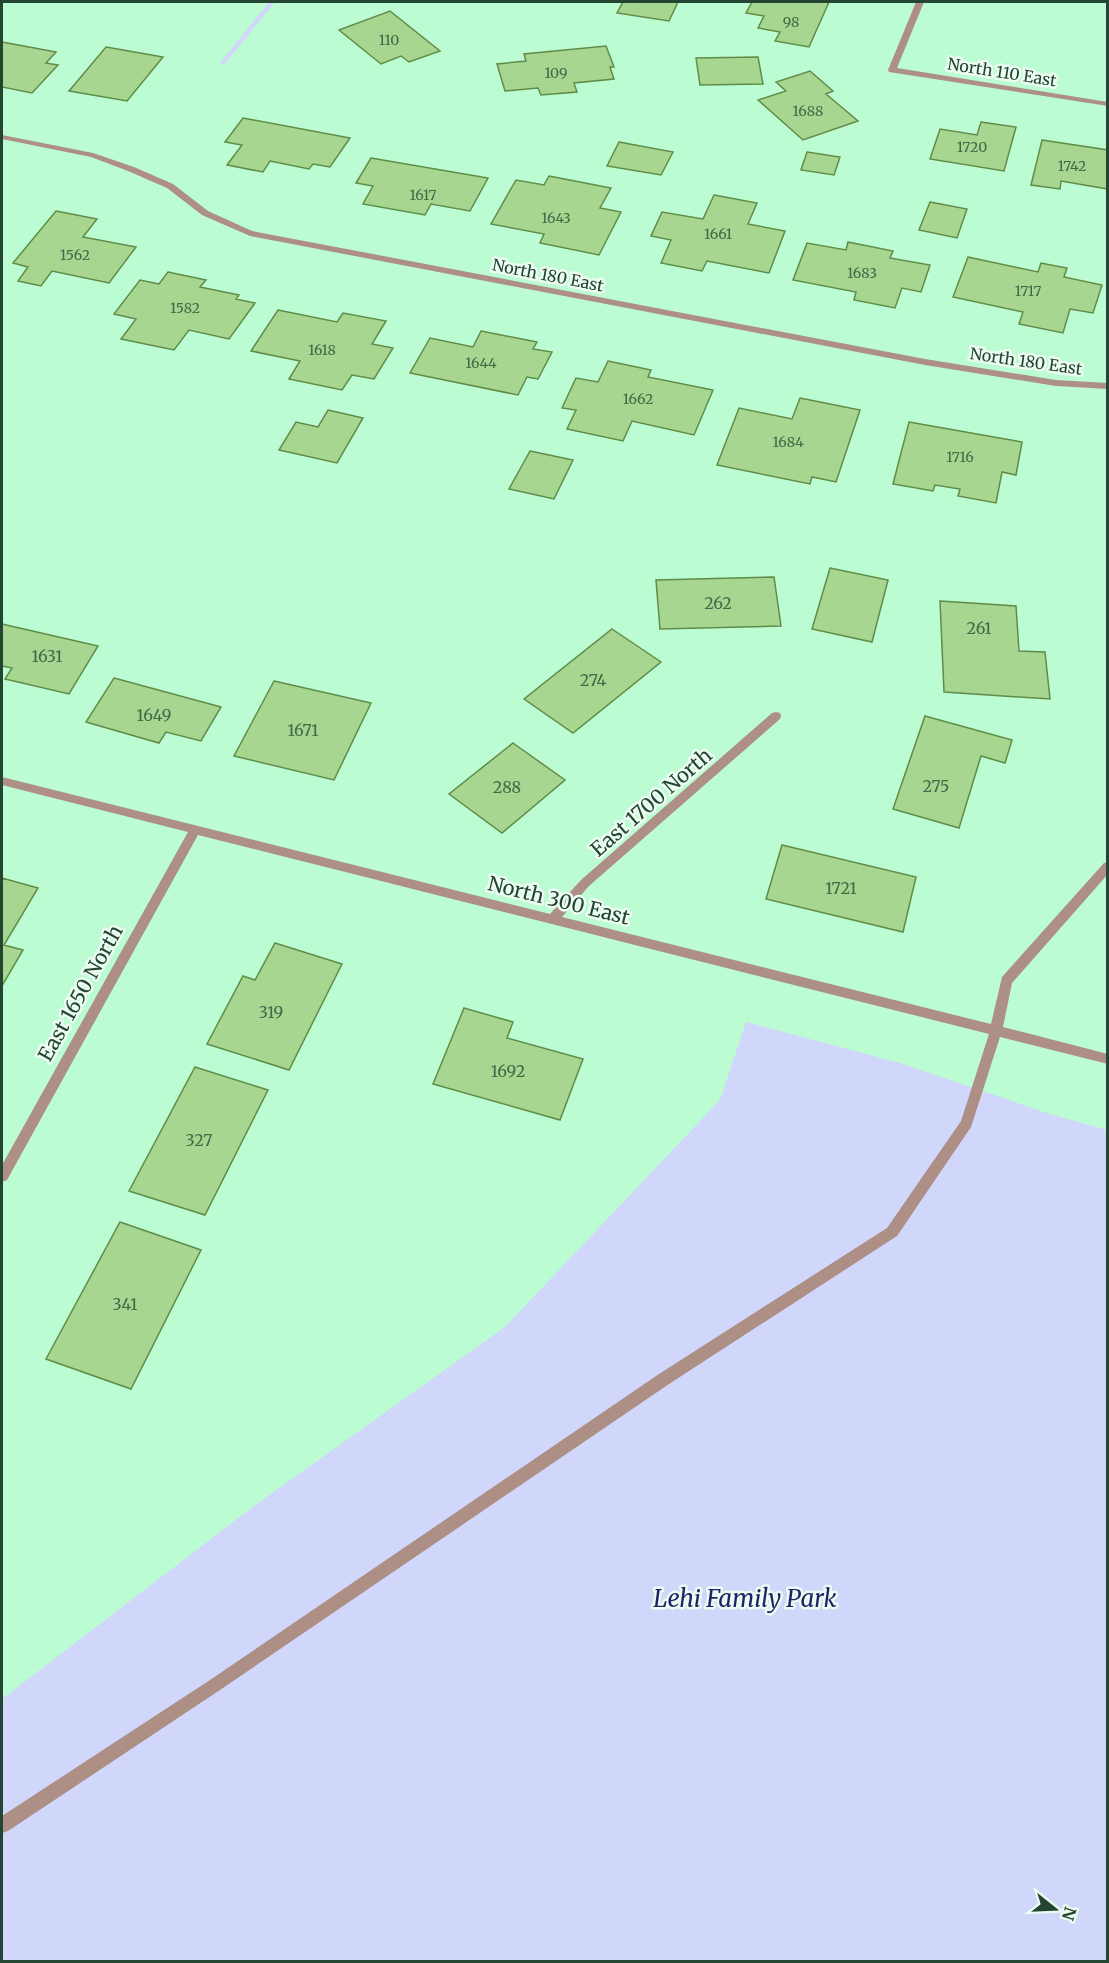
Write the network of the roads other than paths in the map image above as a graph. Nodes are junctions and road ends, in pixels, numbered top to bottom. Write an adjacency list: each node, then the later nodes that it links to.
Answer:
1 (920, 2): 2 (street, North 110 East)
2 (1107, 104)
3 (2, 137): 4 (street, North 180 East)
4 (1107, 386)
5 (777, 716): 9 (street, East 1700 North)
6 (2, 781): 7 (street, North 300 East)
7 (195, 830): 9 (street, North 300 East); 12 (street, East 1650 North)
8 (1107, 866): 10 (street)
9 (553, 919): 10 (street, North 300 East)
10 (996, 1030): 11 (street, North 300 East); 13 (street)
11 (1107, 1059)
12 (2, 1176)
13 (2, 1825)

